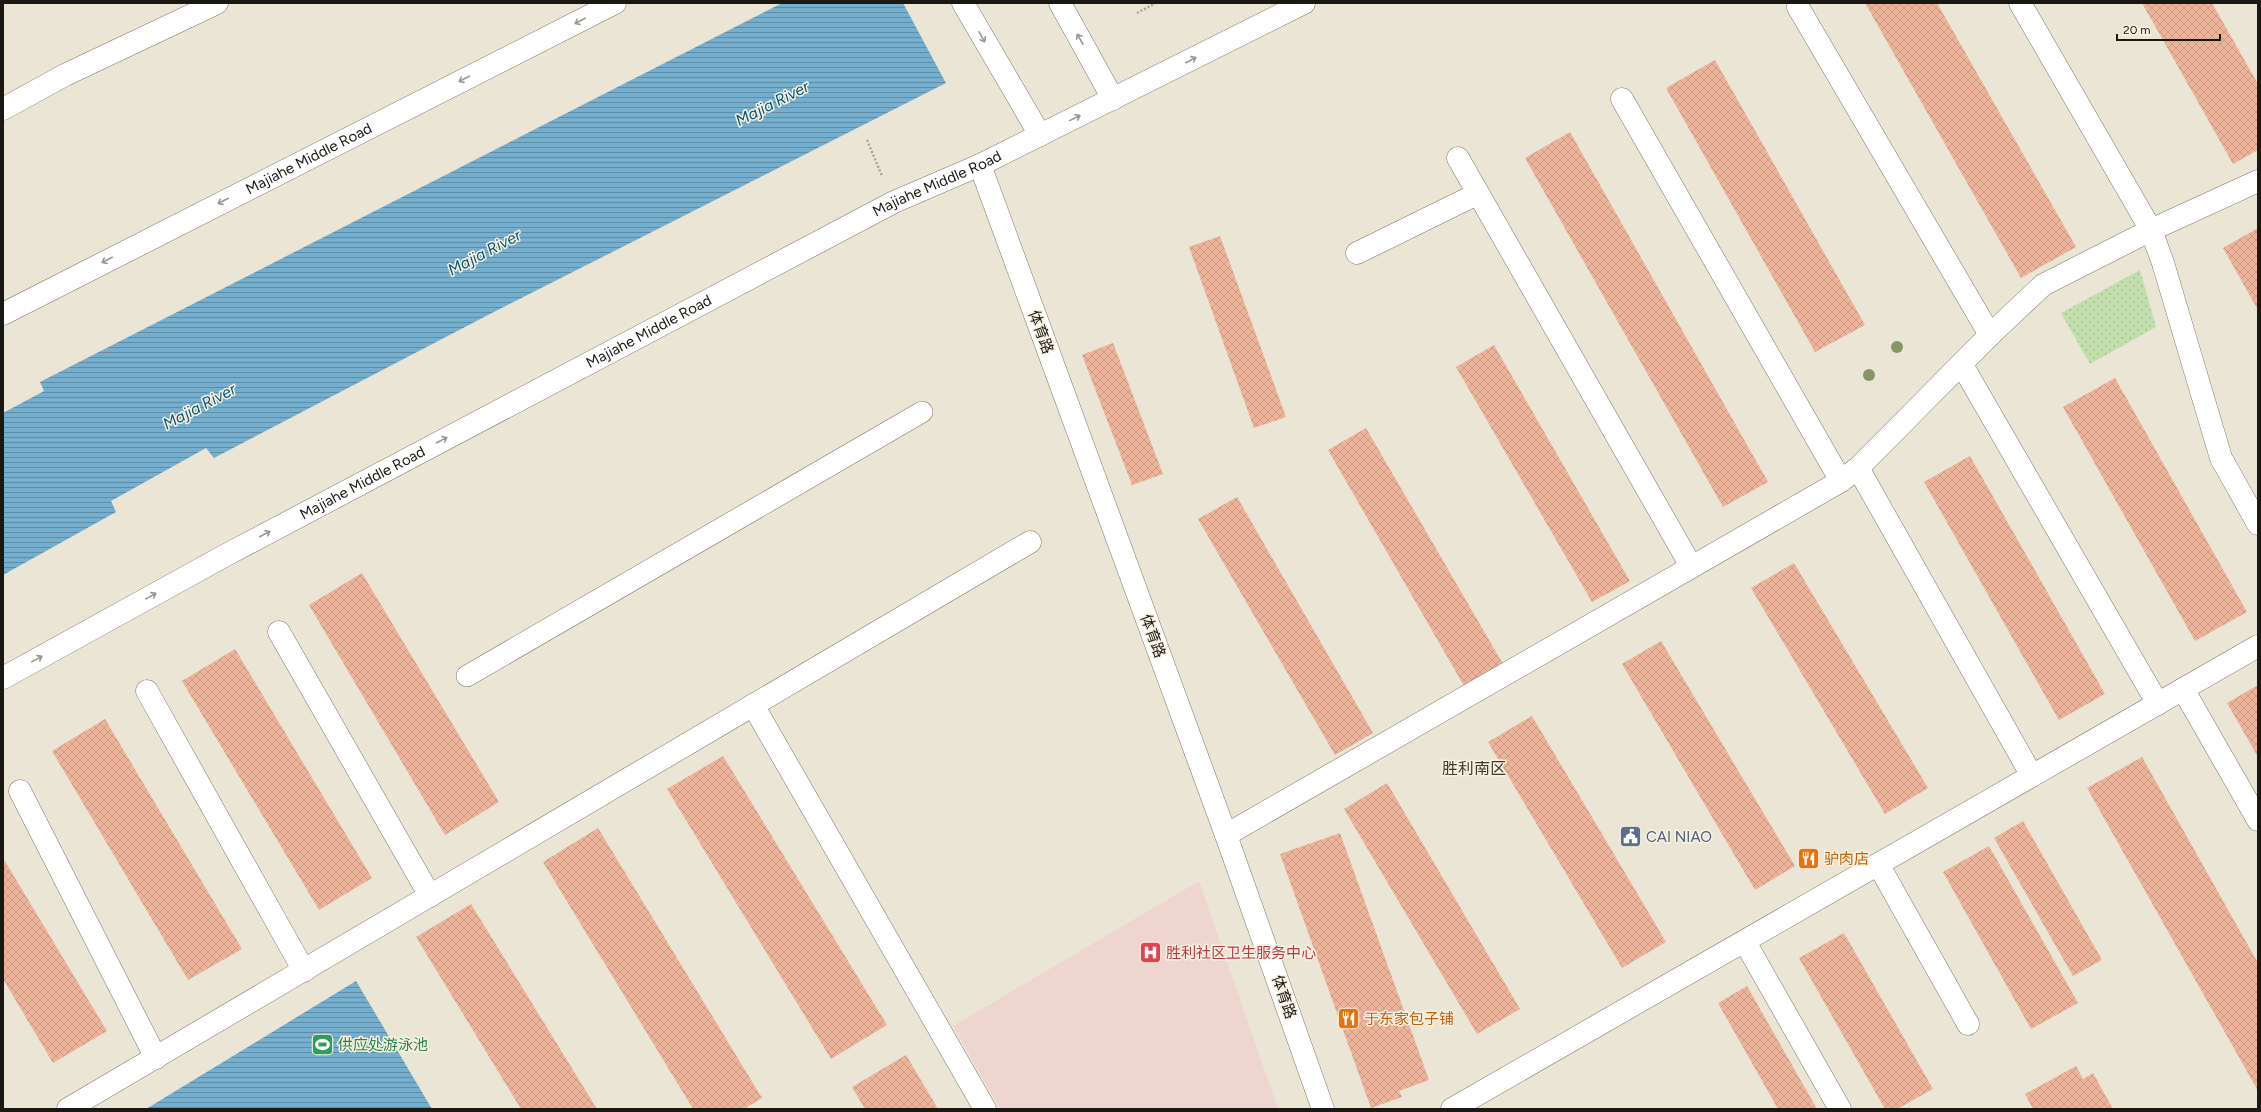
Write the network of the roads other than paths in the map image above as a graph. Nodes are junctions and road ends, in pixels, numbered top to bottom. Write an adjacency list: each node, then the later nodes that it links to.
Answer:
1 (217, 3): 10 (street)
2 (615, 3): 18 (street, Majiahe Middle Road, one-way to 18)
3 (962, 3): 11 (street, one-way to 11)
4 (1060, 3): 8 (street, one-way to 4)
5 (1304, 3): 8 (street, Majiahe Middle Road, one-way to 5)
6 (2020, 3): 16 (street)
7 (1798, 7): 19 (street)
8 (1113, 99): 11 (street, Majiahe Middle Road, one-way to 8)
9 (1622, 99): 22 (street)
10 (3, 109)
11 (1034, 126): 13 (street, Majiahe Middle Road)
12 (1458, 158): 15 (street)
13 (980, 165): 29 (street, Majiahe Middle Road, one-way to 13); 37 (street, 体育路)
14 (2258, 181): 16 (street)
15 (1477, 194): 17 (street); 25 (street)
16 (2151, 230): 19 (street); 23 (street)
17 (1357, 253)
18 (3, 314)
19 (1990, 335): 20 (street)
20 (1962, 365): 22 (street); 32 (street)
21 (922, 412): 28 (lane)
22 (1850, 474): 25 (street); 34 (street)
23 (2258, 524)
24 (1030, 542): 33 (street)
25 (1690, 566): 37 (street)
26 (279, 632): 39 (street)
27 (2258, 646): 30 (street)
28 (467, 676)
29 (3, 678)
30 (2183, 690): 32 (street); 36 (street)
31 (147, 691): 41 (street)
32 (2158, 704): 34 (street)
33 (753, 705): 39 (street); 45 (street)
34 (2032, 776): 38 (street)
35 (20, 791): 43 (street)
36 (2258, 820)
37 (1226, 835): 46 (street, 体育路)
38 (1878, 864): 40 (street); 42 (street)
39 (430, 896): 41 (street)
40 (1745, 942): 47 (street); 48 (street)
41 (304, 972): 43 (street)
42 (1968, 1024)
43 (156, 1058): 44 (street)
44 (68, 1109)
45 (985, 1109)
46 (1323, 1109)
47 (1452, 1109)
48 (1840, 1109)

